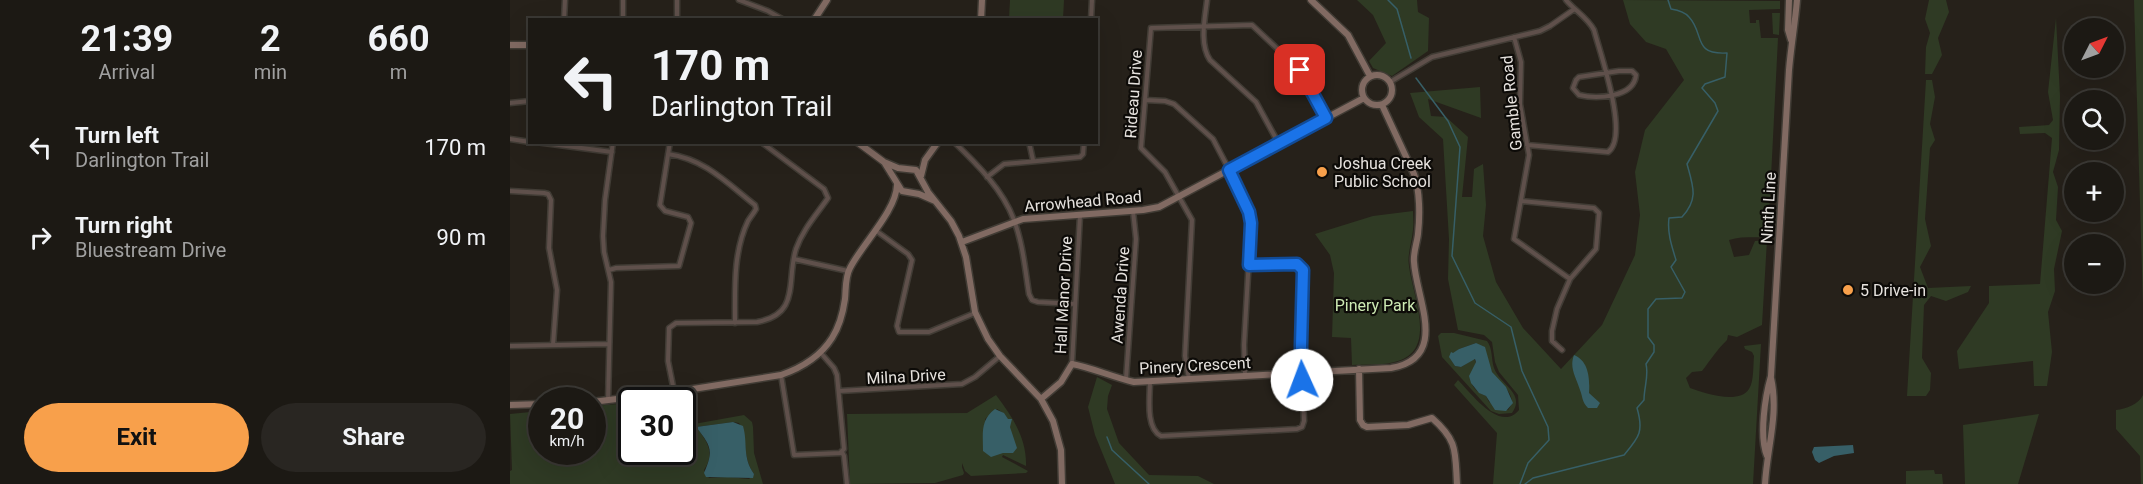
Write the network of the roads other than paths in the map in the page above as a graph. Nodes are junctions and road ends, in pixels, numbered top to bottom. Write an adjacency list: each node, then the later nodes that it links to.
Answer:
1 (565, 0): 14 (street)
2 (623, 0): 15 (street)
3 (677, 0): 16 (street)
4 (739, 0): 17 (street)
5 (828, 0): 18 (street)
6 (982, 0): 19 (street)
7 (1092, 0): 20 (street)
8 (1207, 0): 21 (street)
9 (1311, 0): 27 (street)
10 (1566, 0): 13 (street)
11 (1790, 0): 23 (street, Ninth Line)
12 (1797, 0): 23 (street, Ninth Line)
13 (1573, 10): 22 (street); 26 (street)
14 (564, 18)
15 (623, 18)
16 (677, 18)
17 (781, 18)
18 (815, 18)
19 (981, 18)
20 (1091, 18)
21 (1205, 27): 31 (street, Rideau Drive); 35 (street); 47 (street)
22 (1514, 37): 28 (street); 48 (street, Gamble Road)
23 (1791, 41): 104 (street, Ninth Line)
24 (510, 45): 25 (street)
25 (528, 45)
26 (1606, 72): 29 (street); 29 (street); 29 (street)
27 (1370, 76): 28 (street); 30 (street)
28 (1390, 82): 34 (street)
29 (1611, 95): 48 (street)
30 (1364, 98): 34 (street); 35 (street, Arrowhead Road)
31 (1145, 100): 55 (street); 61 (street, Rideau Drive)
32 (528, 101): 33 (street)
33 (510, 102)
34 (1382, 105): 85 (street, Pinery Crescent)
35 (1326, 118): 47 (street, Arrowhead Road)
36 (510, 139): 37 (street)
37 (528, 142)
38 (565, 144): 49 (street)
39 (613, 144): 49 (street)
40 (670, 144): 50 (street)
41 (764, 144): 70 (street)
42 (860, 144): 53 (street)
43 (937, 144): 51 (street)
44 (956, 144): 57 (street)
45 (1029, 144): 52 (street)
46 (1084, 144): 52 (street)
47 (1279, 144): 55 (street, Arrowhead Road)
48 (1527, 145): 64 (street, Gamble Road)
49 (612, 152): 72 (street)
50 (668, 154): 72 (street); 77 (street)
51 (925, 160): 54 (street); 56 (street)
52 (1033, 160): 57 (street)
53 (884, 162): 54 (street); 58 (street)
54 (907, 169): 56 (street); 58 (street)
55 (1229, 170): 61 (street, Arrowhead Road); 71 (street)
56 (921, 177): 60 (street); 63 (street)
57 (987, 177): 67 (street)
58 (897, 183): 60 (street); 62 (street)
59 (510, 191): 79 (street)
60 (911, 193): 62 (street); 63 (street)
61 (1180, 196): 65 (street, Arrowhead Road); 89 (street, Rideau Drive)
62 (894, 201): 68 (street)
63 (936, 201): 69 (street)
64 (1521, 201): 74 (street, Gamble Road); 74 (street)
65 (1132, 211): 66 (street, Arrowhead Road); 90 (street, Awenda Drive)
66 (1080, 215): 67 (street, Arrowhead Road); 75 (street, Hall Manor Drive)
67 (1015, 222): 69 (street, Arrowhead Road); 75 (street)
68 (874, 229): 73 (street); 76 (street)
69 (962, 242): 76 (street)
70 (794, 259): 73 (street); 77 (street)
71 (1249, 265): 86 (street); 88 (street)
72 (609, 270): 78 (street)
73 (848, 271): 82 (street)
74 (1570, 279): 81 (street)
75 (1075, 304): 84 (street, Hall Manor Drive)
76 (975, 312): 83 (street)
77 (735, 322): 92 (street)
78 (609, 344): 79 (street); 97 (street)
79 (553, 345): 80 (street)
80 (510, 346)
81 (1562, 350)
82 (820, 352): 87 (street); 94 (street)
83 (999, 356): 94 (street, Milna Drive); 95 (street)
84 (1072, 364): 90 (street, Pinery Crescent); 95 (street, Hall Manor Drive)
85 (1359, 369): 86 (street, Pinery Crescent); 103 (street)
86 (1301, 373): 88 (street, Pinery Crescent); 91 (street)
87 (781, 375): 93 (street); 100 (street)
88 (1245, 376): 89 (street, Pinery Crescent)
89 (1189, 379): 91 (street, Pinery Crescent)
90 (1126, 380): 91 (street, Pinery Crescent)
91 (1150, 380)
92 (673, 387)
93 (696, 389)
94 (839, 391): 100 (street)
95 (1041, 399): 102 (street)
96 (618, 400): 97 (street)
97 (608, 401)
98 (528, 404): 99 (street)
99 (510, 405)
100 (842, 452): 101 (street)
101 (847, 484)
102 (1062, 484)
103 (1457, 484)
104 (1765, 484)

